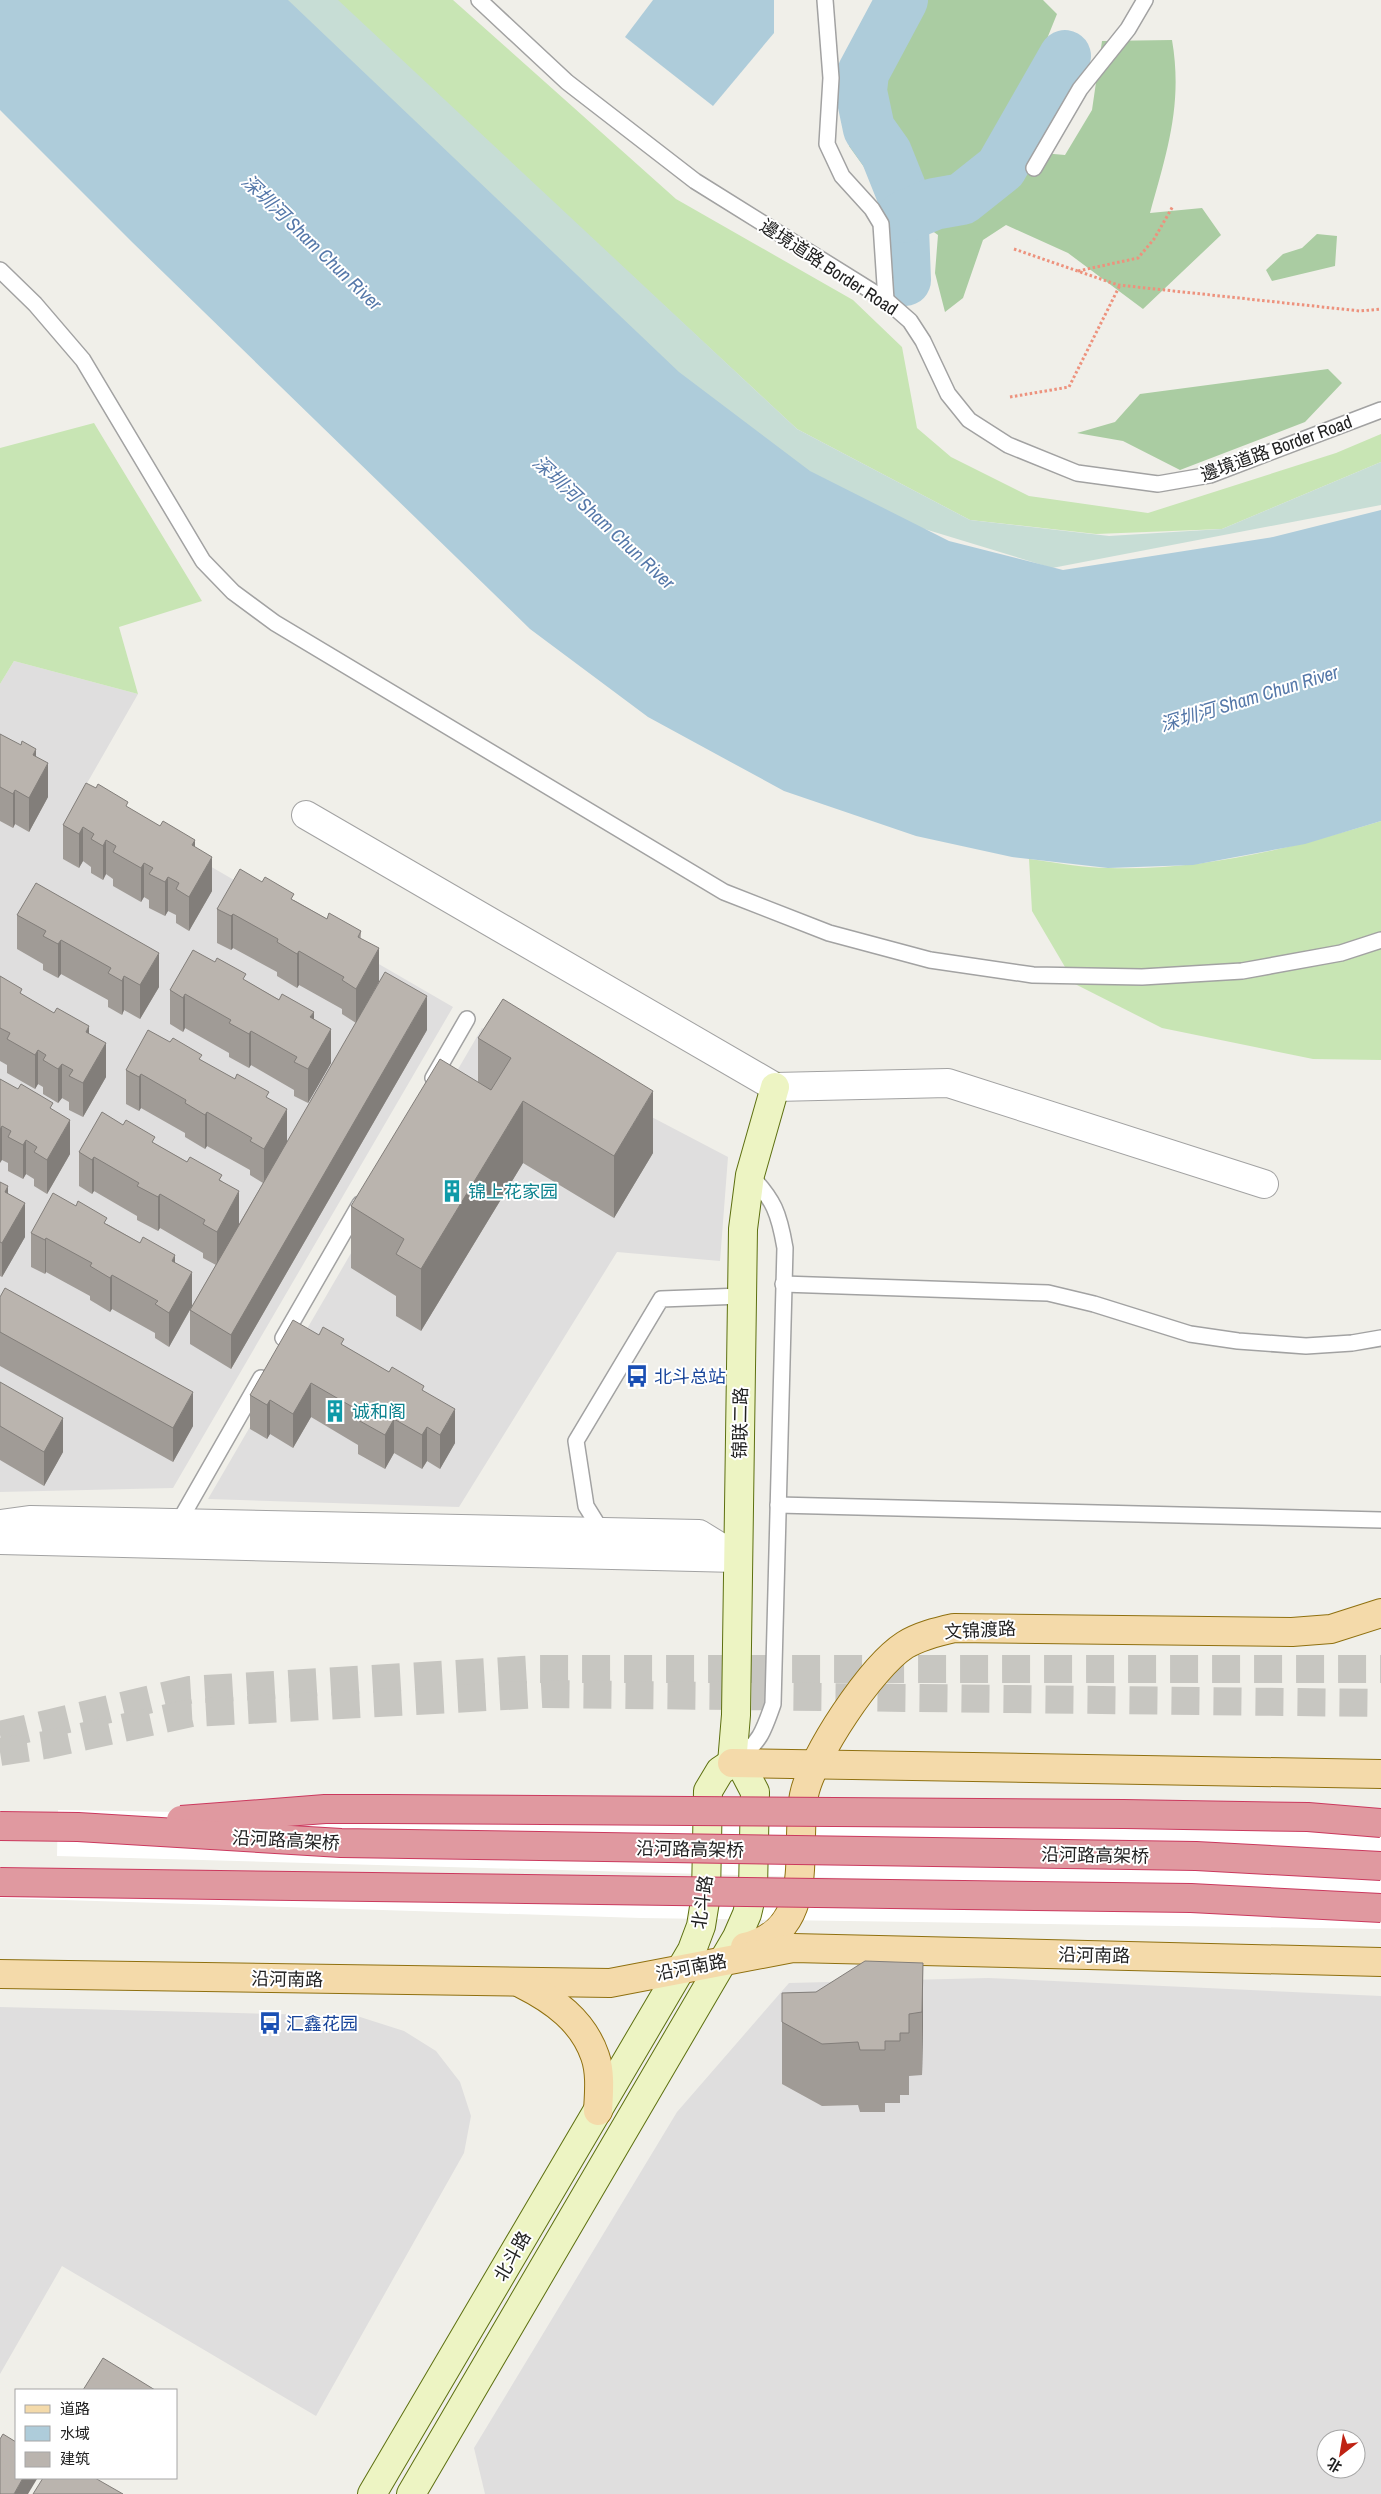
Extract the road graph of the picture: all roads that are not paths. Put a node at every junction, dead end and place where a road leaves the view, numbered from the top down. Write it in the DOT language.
graph roads {
  1 [pos="479,0"];
  2 [pos="825,0"];
  3 [pos="1145,0"];
  4 [pos="1034,168"];
  5 [pos="0,270"];
  6 [pos="886,300"];
  7 [pos="1381,410"];
  8 [pos="306,815"];
  9 [pos="1381,940"];
  10 [pos="467,1019"];
  11 [pos="428,1087"];
  12 [pos="775,1088"];
  13 [pos="750,1175"];
  14 [pos="1264,1184"];
  15 [pos="369,1189"];
  16 [pos="783,1284"];
  17 [pos="742,1296"];
  18 [pos="1381,1338"];
  19 [pos="276,1351"];
  20 [pos="266,1368"];
  21 [pos="778,1505"];
  22 [pos="1381,1520"];
  23 [pos="0,1524"];
  24 [pos="602,1532"];
  25 [pos="173,1533"];
  26 [pos="0,1540"];
  27 [pos="617,1556"];
  28 [pos="738,1558"];
  29 [pos="1381,1612"];
  30 [pos="732,1763"];
  31 [pos="815,1764"];
  32 [pos="1381,1774"];
  33 [pos="1381,1823"];
  34 [pos="0,1826"];
  35 [pos="78,1827"];
  36 [pos="1381,1866"];
  37 [pos="0,1882"];
  38 [pos="1381,1908"];
  39 [pos="725,1956"];
  40 [pos="687,1960"];
  41 [pos="1381,1962"];
  42 [pos="0,1974"];
  43 [pos="519,1982"];
  44 [pos="598,2111"];
  45 [pos="379,2492"];
  46 [pos="410,2494"];
  1 -- 6 [label="lane, 邊境道路 Border Road"];
  2 -- 6 [label="lane"];
  3 -- 4 [label="lane"];
  5 -- 9 [label="lane"];
  6 -- 7 [label="lane, 邊境道路 Border Road"];
  8 -- 12 [label="street"];
  10 -- 11 [label="lane"];
  12 -- 13 [label="main road, 锦联二路"];
  12 -- 14 [label="street"];
  13 -- 16 [label="lane"];
  13 -- 17 [label="main road, 锦联二路"];
  15 -- 19 [label="lane"];
  16 -- 18 [label="lane"];
  16 -- 21 [label="lane"];
  17 -- 24 [label="lane"];
  17 -- 28 [label="main road, 锦联二路"];
  20 -- 25 [label="lane"];
  21 -- 22 [label="lane"];
  21 -- 30 [label="lane"];
  23 -- 25 [label="street"];
  24 -- 25 [label="street"];
  24 -- 27 [label="lane"];
  24 -- 28 [label="street"];
  25 -- 26 [label="street"];
  25 -- 27 [label="street"];
  27 -- 28 [label="street"];
  28 -- 30 [label="main road, 锦联二路"];
  29 -- 31 [label="main road, 文锦渡路"];
  30 -- 31 [label="main road"];
  30 -- 39 [label="main road, 北斗路"];
  30 -- 40 [label="main road, 北斗路"];
  31 -- 32 [label="main road"];
  31 -- 39 [label="main road, 文锦渡路"];
  33 -- 35 [label="highway, bridge"];
  34 -- 35 [label="highway, 沿河路高架桥, bridge"];
  35 -- 36 [label="highway, 沿河路高架桥, bridge"];
  37 -- 38 [label="highway, bridge"];
  39 -- 40 [label="main road, 文锦渡路"];
  39 -- 41 [label="main road, 沿河南路"];
  39 -- 46 [label="main road, 北斗路"];
  40 -- 43 [label="main road, 沿河南路"];
  40 -- 44 [label="main road, 北斗路"];
  42 -- 43 [label="main road, 沿河南路"];
  43 -- 44 [label="main road"];
  44 -- 45 [label="main road, 北斗路"];
}
